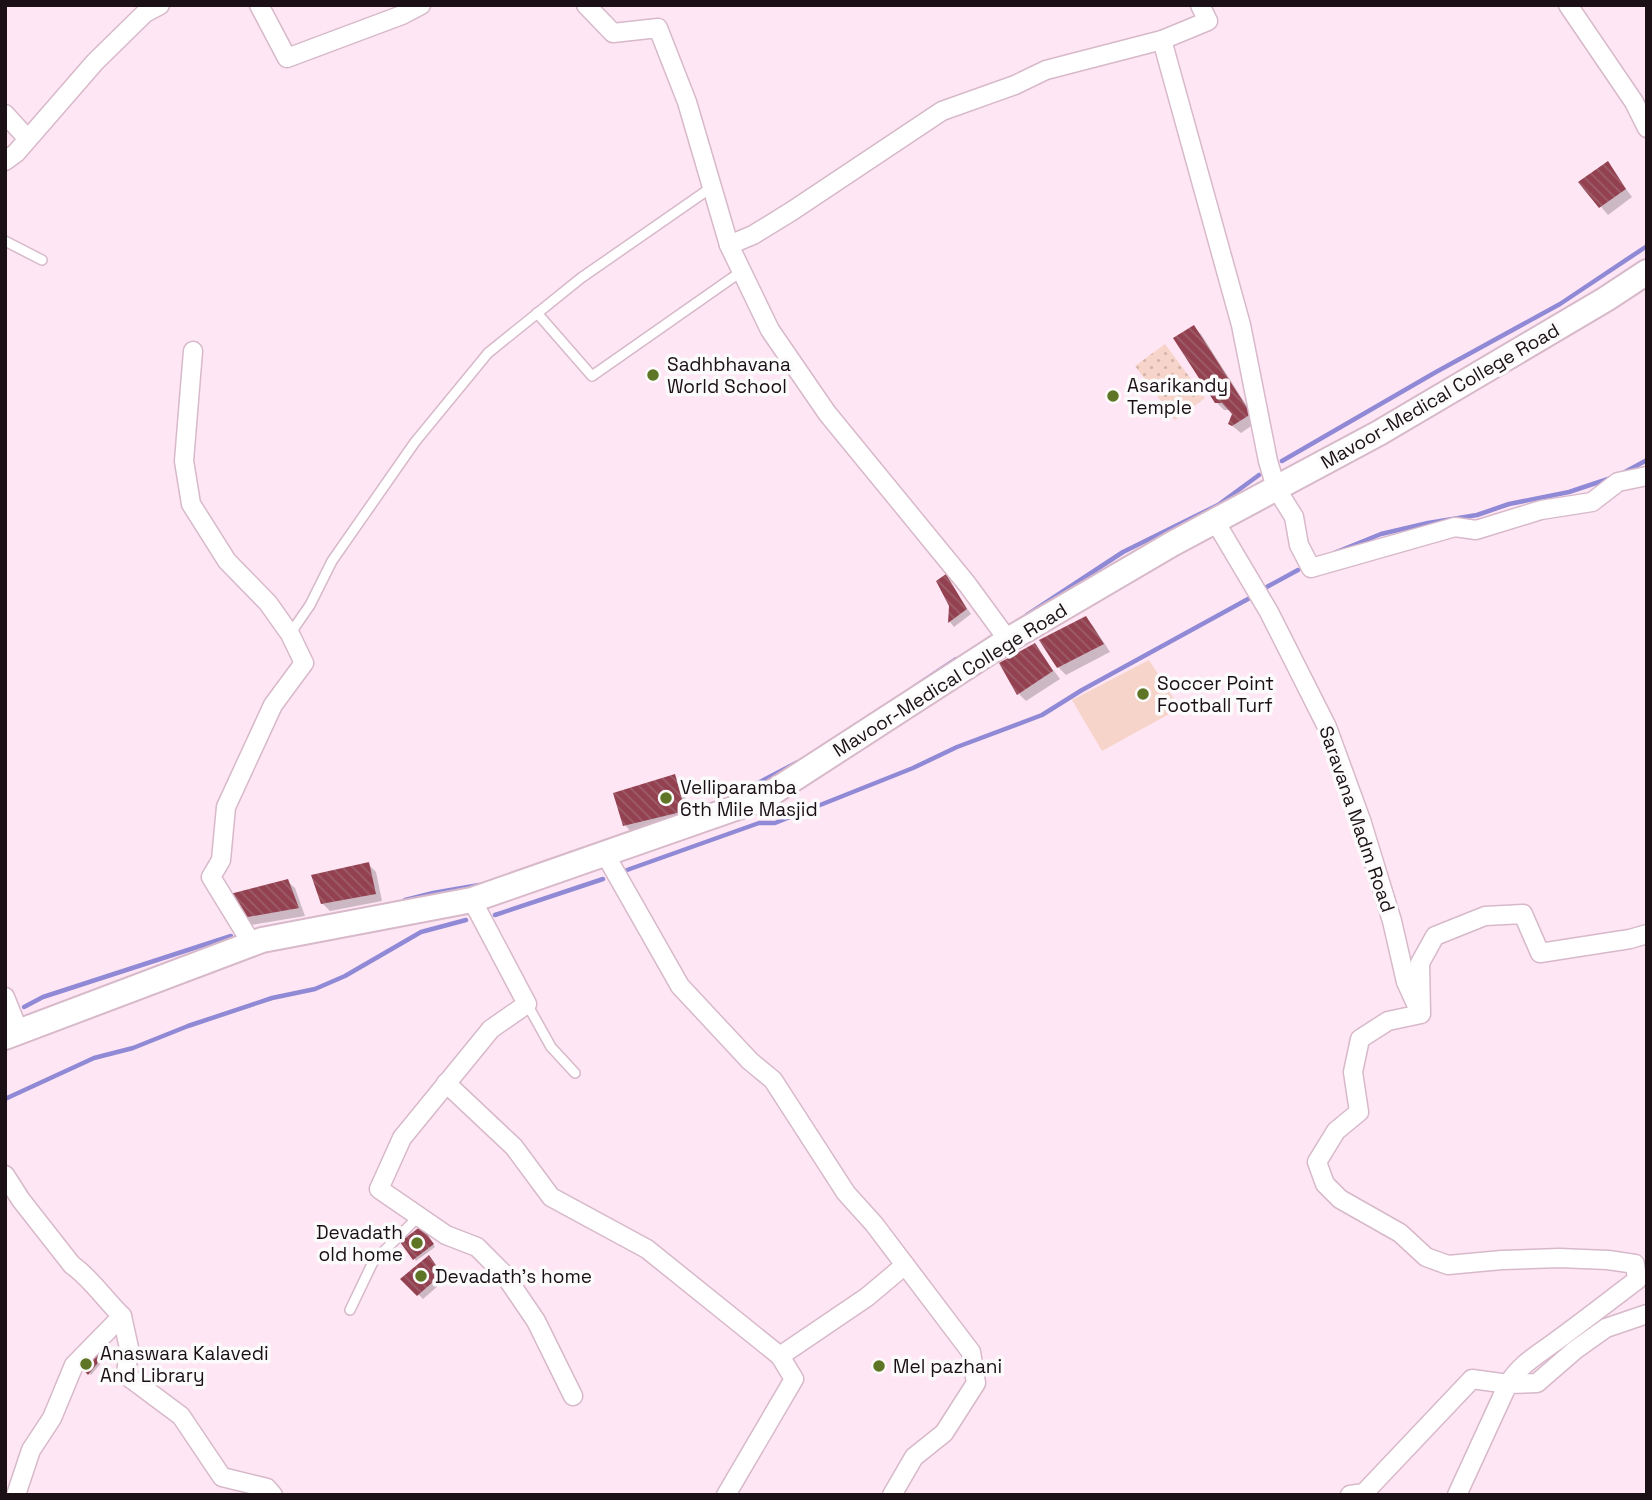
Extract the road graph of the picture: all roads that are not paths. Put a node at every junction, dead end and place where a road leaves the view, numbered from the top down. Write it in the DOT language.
graph roads {
  1 [pos="160,5"];
  2 [pos="259,5"];
  3 [pos="421,5"];
  4 [pos="586,5"];
  5 [pos="601,5"];
  6 [pos="1200,5"];
  7 [pos="1568,5"];
  8 [pos="613,33"];
  9 [pos="1162,40"];
  10 [pos="5,114"];
  11 [pos="1647,128"];
  12 [pos="27,138"];
  13 [pos="5,161"];
  14 [pos="712,187"];
  15 [pos="5,241"];
  16 [pos="729,245"];
  17 [pos="42,260"];
  18 [pos="742,271"];
  19 [pos="1647,272"];
  20 [pos="537,313"];
  21 [pos="193,351"];
  22 [pos="1647,475"];
  23 [pos="1276,488"];
  24 [pos="1215,521"];
  25 [pos="290,634"];
  26 [pos="1008,640"];
  27 [pos="605,854"];
  28 [pos="472,900"];
  29 [pos="1647,934"];
  30 [pos="252,944"];
  31 [pos="5,997"];
  32 [pos="527,1004"];
  33 [pos="1421,1014"];
  34 [pos="12,1034"];
  35 [pos="575,1073"];
  36 [pos="446,1083"];
  37 [pos="5,1175"];
  38 [pos="419,1216"];
  39 [pos="905,1265"];
  40 [pos="350,1310"];
  41 [pos="1647,1314"];
  42 [pos="122,1316"];
  43 [pos="780,1356"];
  44 [pos="1508,1384"];
  45 [pos="573,1396"];
  46 [pos="1359,1494"];
  47 [pos="16,1495"];
  48 [pos="273,1495"];
  49 [pos="726,1495"];
  50 [pos="892,1495"];
  51 [pos="1457,1495"];
  1 -- 12 [label="street"];
  2 -- 3 [label="street"];
  4 -- 8 [label="street"];
  5 -- 8 [label="street"];
  6 -- 9 [label="street"];
  7 -- 11 [label="street"];
  8 -- 14 [label="street"];
  9 -- 16 [label="street"];
  9 -- 23 [label="street"];
  10 -- 12 [label="street"];
  12 -- 13 [label="street"];
  14 -- 16 [label="street"];
  14 -- 20 [label="lane"];
  15 -- 17 [label="lane"];
  16 -- 18 [label="street"];
  18 -- 20 [label="lane"];
  18 -- 26 [label="street"];
  19 -- 23 [label="main road, Mavoor-Medical College Road"];
  20 -- 25 [label="lane"];
  21 -- 25 [label="street"];
  22 -- 23 [label="street"];
  23 -- 24 [label="main road, Mavoor-Medical College Road"];
  24 -- 26 [label="main road, Mavoor-Medical College Road"];
  24 -- 33 [label="street, Saravana Madm Road"];
  25 -- 30 [label="street"];
  26 -- 27 [label="main road, Mavoor-Medical College Road"];
  27 -- 28 [label="main road, Mavoor-Medical College Road"];
  27 -- 39 [label="street"];
  28 -- 30 [label="main road, Mavoor-Medical College Road"];
  28 -- 32 [label="street"];
  29 -- 33 [label="street"];
  30 -- 34 [label="main road, Mavoor-Medical College Road"];
  31 -- 34 [label="street"];
  32 -- 35 [label="lane"];
  32 -- 36 [label="street"];
  33 -- 44 [label="street"];
  36 -- 38 [label="street"];
  36 -- 43 [label="street"];
  37 -- 42 [label="street"];
  38 -- 40 [label="lane"];
  38 -- 45 [label="street"];
  39 -- 43 [label="street"];
  39 -- 50 [label="street"];
  41 -- 44 [label="street"];
  42 -- 47 [label="street"];
  42 -- 48 [label="street"];
  43 -- 49 [label="street"];
  44 -- 46 [label="street"];
  44 -- 51 [label="street"];
}
